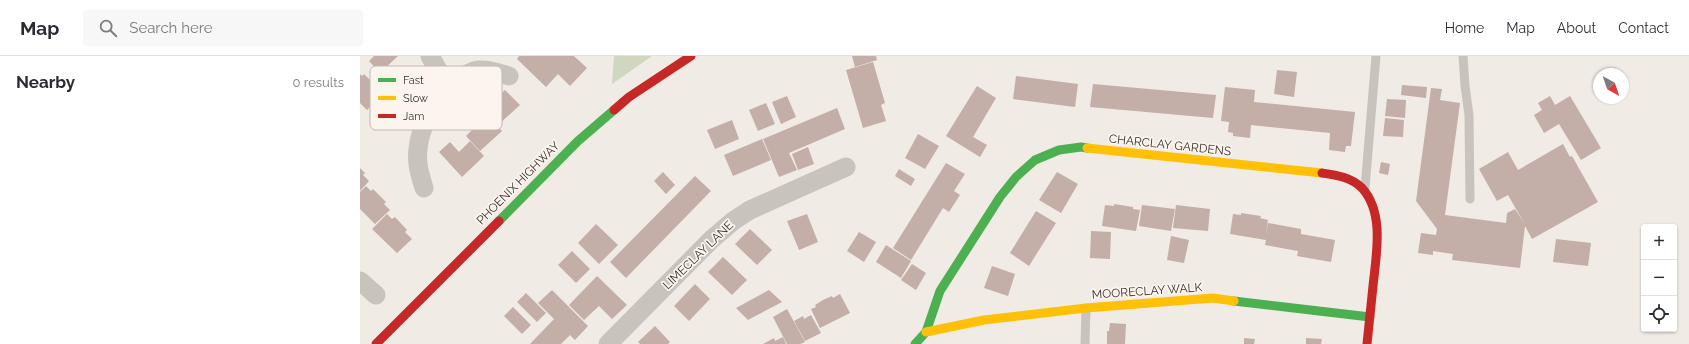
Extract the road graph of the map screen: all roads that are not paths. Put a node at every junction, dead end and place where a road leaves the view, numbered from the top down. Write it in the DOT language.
graph roads {
  1 [pos="430,56"];
  2 [pos="691,56"];
  3 [pos="1376,56"];
  4 [pos="1463,56"];
  5 [pos="436,66"];
  6 [pos="502,74"];
  7 [pos="509,76"];
  8 [pos="423,130"];
  9 [pos="846,167"];
  10 [pos="424,188"];
  11 [pos="1364,191"];
  12 [pos="1470,198"];
  13 [pos="360,281"];
  14 [pos="376,295"];
  15 [pos="1086,308"];
  16 [pos="1370,317"];
  17 [pos="926,332"];
  18 [pos="376,344"];
  19 [pos="608,344"];
  20 [pos="915,344"];
  21 [pos="1085,344"];
  22 [pos="1367,344"];
  1 -- 5 [label="street"];
  2 -- 18 [label="street, PHOENIX HIGHWAY"];
  3 -- 11 [label="lane"];
  4 -- 12 [label="lane"];
  6 -- 7 [label="street"];
  8 -- 10 [label="street"];
  9 -- 19 [label="street, LIMECLAY LANE"];
  11 -- 16 [label="street, CHARCLAY GARDENS"];
  11 -- 17 [label="street, CHARCLAY GARDENS"];
  13 -- 14 [label="street"];
  15 -- 16 [label="street, MOORECLAY WALK"];
  15 -- 17 [label="street, MOORECLAY WALK"];
  15 -- 21 [label="lane"];
  16 -- 22 [label="street, CHARCLAY GARDENS"];
  17 -- 20 [label="street, CHARCLAY GARDENS"];
}
